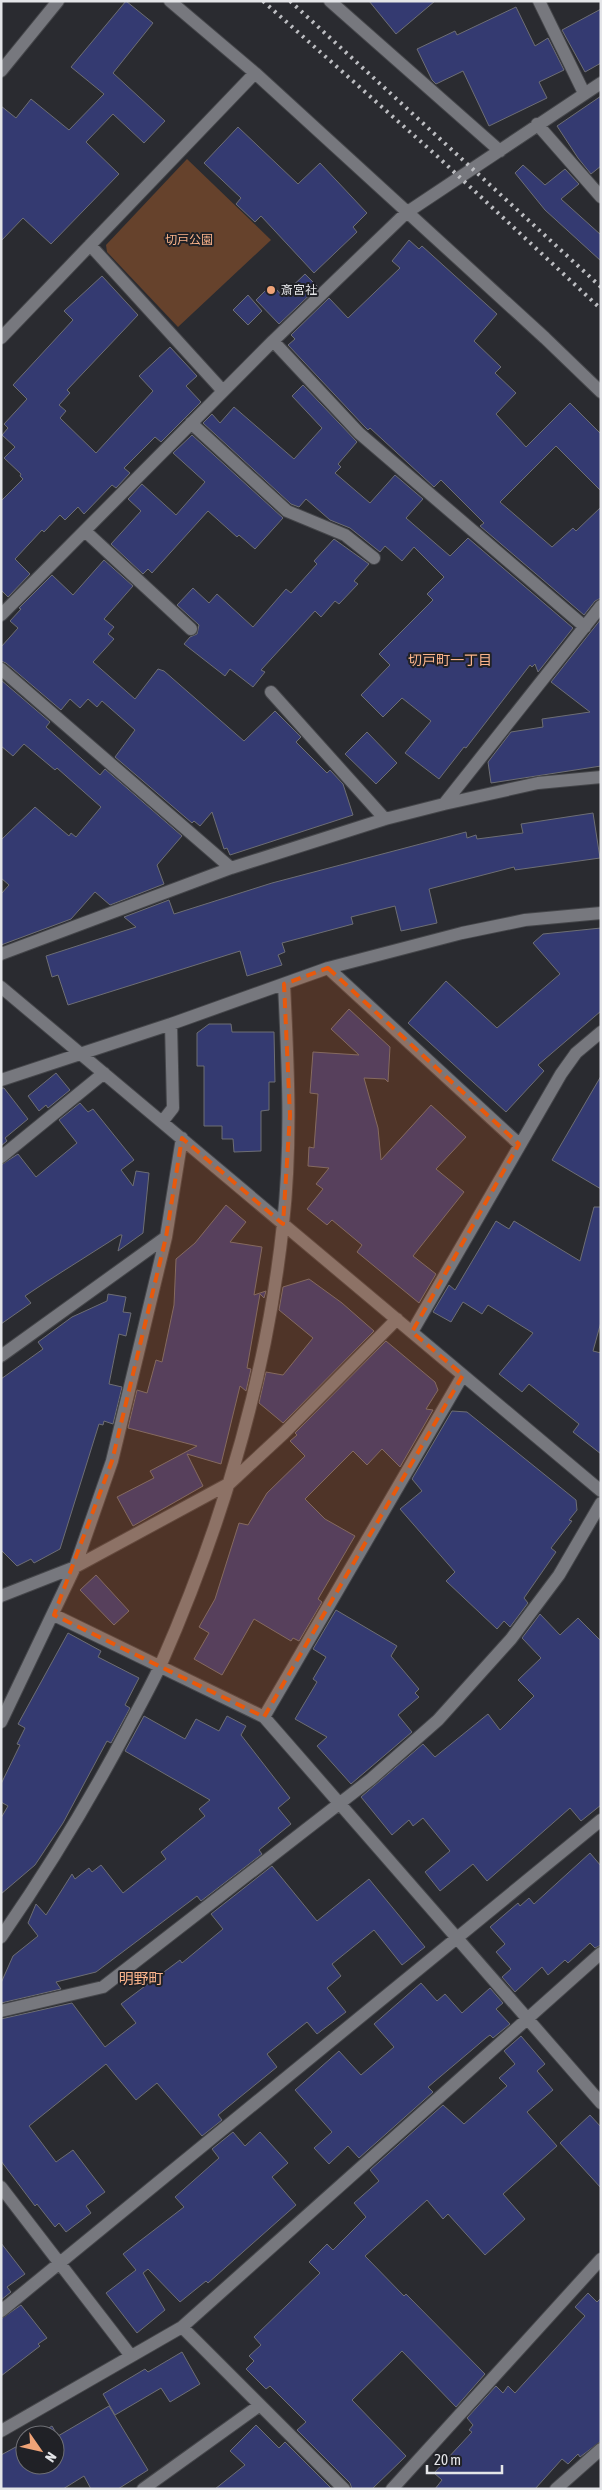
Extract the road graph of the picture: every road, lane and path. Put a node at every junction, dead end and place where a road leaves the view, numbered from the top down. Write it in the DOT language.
graph roads {
  1 [pos="58,1"];
  2 [pos="170,1"];
  3 [pos="330,1"];
  4 [pos="539,1"];
  5 [pos="1,71"];
  6 [pos="255,72"];
  7 [pos="601,83"];
  8 [pos="584,93"];
  9 [pos="537,124"];
  10 [pos="500,150"];
  11 [pos="601,197"];
  12 [pos="406,213"];
  13 [pos="90,245"];
  14 [pos="1,338"];
  15 [pos="273,341"];
  16 [pos="223,391"];
  17 [pos="601,392"];
  18 [pos="191,423"];
  19 [pos="84,531"];
  20 [pos="374,558"];
  21 [pos="601,606"];
  22 [pos="1,615"];
  23 [pos="585,626"];
  24 [pos="191,628"];
  25 [pos="1,669"];
  26 [pos="271,692"];
  27 [pos="601,777"];
  28 [pos="444,804"];
  29 [pos="384,819"];
  30 [pos="231,868"];
  31 [pos="601,913"];
  32 [pos="1,954"];
  33 [pos="328,968"];
  34 [pos="284,984"];
  35 [pos="1,987"];
  36 [pos="171,1024"];
  37 [pos="601,1032"];
  38 [pos="82,1054"];
  39 [pos="104,1073"];
  40 [pos="1,1080"];
  41 [pos="162,1122"];
  42 [pos="182,1138"];
  43 [pos="519,1144"];
  44 [pos="1,1157"];
  45 [pos="283,1224"];
  46 [pos="166,1237"];
  47 [pos="397,1320"];
  48 [pos="412,1332"];
  49 [pos="1,1356"];
  50 [pos="463,1375"];
  51 [pos="230,1483"];
  52 [pos="601,1491"];
  53 [pos="601,1503"];
  54 [pos="75,1567"];
  55 [pos="4,1592"];
  56 [pos="54,1615"];
  57 [pos="160,1666"];
  58 [pos="264,1717"];
  59 [pos="1,1722"];
  60 [pos="339,1803"];
  61 [pos="601,1820"];
  62 [pos="1,1937"];
  63 [pos="456,1939"];
  64 [pos="601,1953"];
  65 [pos="1,2011"];
  66 [pos="526,2020"];
  67 [pos="601,2103"];
  68 [pos="1,2188"];
  69 [pos="601,2259"];
  70 [pos="59,2262"];
  71 [pos="1,2311"];
  72 [pos="182,2327"];
  73 [pos="131,2356"];
  74 [pos="260,2405"];
  75 [pos="1,2431"];
  76 [pos="601,2450"];
  77 [pos="143,2489"];
  78 [pos="344,2489"];
  79 [pos="392,2489"];
  80 [pos="556,2489"];
  1 -- 5 [label="street"];
  2 -- 6 [label="street"];
  3 -- 10 [label="street"];
  4 -- 8 [label="street"];
  6 -- 12 [label="street"];
  6 -- 13 [label="street"];
  7 -- 8 [label="street"];
  8 -- 9 [label="street"];
  9 -- 10 [label="street"];
  9 -- 11 [label="street"];
  10 -- 12 [label="street"];
  12 -- 15 [label="street"];
  12 -- 17 [label="street"];
  13 -- 14 [label="street"];
  13 -- 16 [label="street"];
  15 -- 16 [label="street"];
  15 -- 23 [label="street"];
  16 -- 18 [label="street"];
  18 -- 19 [label="street"];
  18 -- 20 [label="street"];
  19 -- 22 [label="street"];
  19 -- 24 [label="street"];
  21 -- 23 [label="street"];
  23 -- 28 [label="street"];
  25 -- 30 [label="street"];
  26 -- 29 [label="street"];
  27 -- 28 [label="street"];
  28 -- 29 [label="street"];
  29 -- 30 [label="street"];
  30 -- 32 [label="street"];
  31 -- 33 [label="street"];
  33 -- 34 [label="street"];
  33 -- 43 [label="street"];
  34 -- 36 [label="street"];
  34 -- 45 [label="street"];
  35 -- 38 [label="street"];
  36 -- 38 [label="street"];
  36 -- 41 [label="street"];
  37 -- 43 [label="street"];
  38 -- 39 [label="street"];
  38 -- 40 [label="street"];
  39 -- 41 [label="street"];
  39 -- 44 [label="street"];
  41 -- 42 [label="street"];
  42 -- 45 [label="street"];
  42 -- 46 [label="street"];
  43 -- 48 [label="street"];
  45 -- 47 [label="street"];
  45 -- 51 [label="street"];
  46 -- 49 [label="street"];
  46 -- 54 [label="street"];
  47 -- 48 [label="street"];
  47 -- 51 [label="street"];
  48 -- 50 [label="street"];
  50 -- 52 [label="street"];
  50 -- 58 [label="street"];
  51 -- 54 [label="street"];
  51 -- 57 [label="street"];
  53 -- 60 [label="street"];
  54 -- 55 [label="street"];
  54 -- 56 [label="street"];
  56 -- 57 [label="street"];
  56 -- 59 [label="street"];
  57 -- 58 [label="street"];
  57 -- 62 [label="street"];
  58 -- 60 [label="street"];
  60 -- 63 [label="street"];
  60 -- 65 [label="street"];
  61 -- 63 [label="street"];
  63 -- 66 [label="street"];
  63 -- 70 [label="street"];
  64 -- 66 [label="street"];
  66 -- 67 [label="street"];
  66 -- 72 [label="street"];
  68 -- 70 [label="street"];
  69 -- 79 [label="street"];
  70 -- 71 [label="street"];
  70 -- 73 [label="street"];
  72 -- 73 [label="street"];
  72 -- 74 [label="street"];
  73 -- 75 [label="street"];
  74 -- 77 [label="street"];
  74 -- 78 [label="street"];
  76 -- 80 [label="street"];
}
